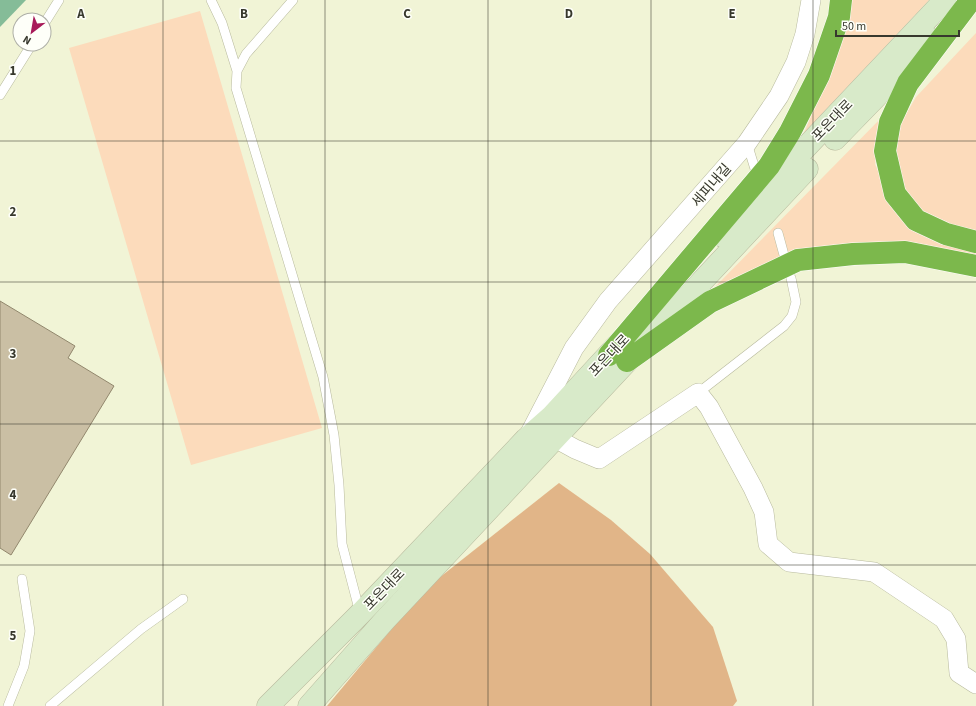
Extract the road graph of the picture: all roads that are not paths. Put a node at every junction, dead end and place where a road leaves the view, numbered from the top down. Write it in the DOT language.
graph roads {
  1 [pos="59,0"];
  2 [pos="211,0"];
  3 [pos="293,0"];
  4 [pos="811,0"];
  5 [pos="841,0"];
  6 [pos="945,0"];
  7 [pos="970,0"];
  8 [pos="52,12"];
  9 [pos="27,52"];
  10 [pos="237,71"];
  11 [pos="0,95"];
  12 [pos="747,144"];
  13 [pos="755,169"];
  14 [pos="778,233"];
  15 [pos="976,242"];
  16 [pos="784,255"];
  17 [pos="976,266"];
  18 [pos="791,278"];
  19 [pos="618,358"];
  20 [pos="698,392"];
  21 [pos="555,438"];
  22 [pos="526,439"];
  23 [pos="22,579"];
  24 [pos="183,599"];
  25 [pos="360,614"];
  26 [pos="976,684"];
  27 [pos="8,706"];
  28 [pos="50,706"];
  29 [pos="268,706"];
  30 [pos="309,706"];
  1 -- 8 [label="lane"];
  2 -- 10 [label="lane"];
  3 -- 10 [label="lane"];
  4 -- 12 [label="street, 세피내길"];
  5 -- 19 [label="highway"];
  6 -- 19 [label="street, 포은대로"];
  7 -- 15 [label="highway"];
  7 -- 19 [label="street, 포은대로"];
  9 -- 11 [label="lane"];
  10 -- 25 [label="lane"];
  12 -- 13 [label="lane"];
  12 -- 22 [label="street, 세피내길"];
  14 -- 16 [label="lane"];
  17 -- 19 [label="highway"];
  18 -- 20 [label="lane"];
  19 -- 21 [label="street, 포은대로"];
  19 -- 22 [label="street, 포은대로"];
  20 -- 21 [label="street"];
  20 -- 26 [label="street"];
  21 -- 30 [label="street, 포은대로"];
  22 -- 25 [label="street, 포은대로"];
  23 -- 27 [label="lane"];
  24 -- 28 [label="lane"];
  25 -- 29 [label="street, 포은대로"];
}
